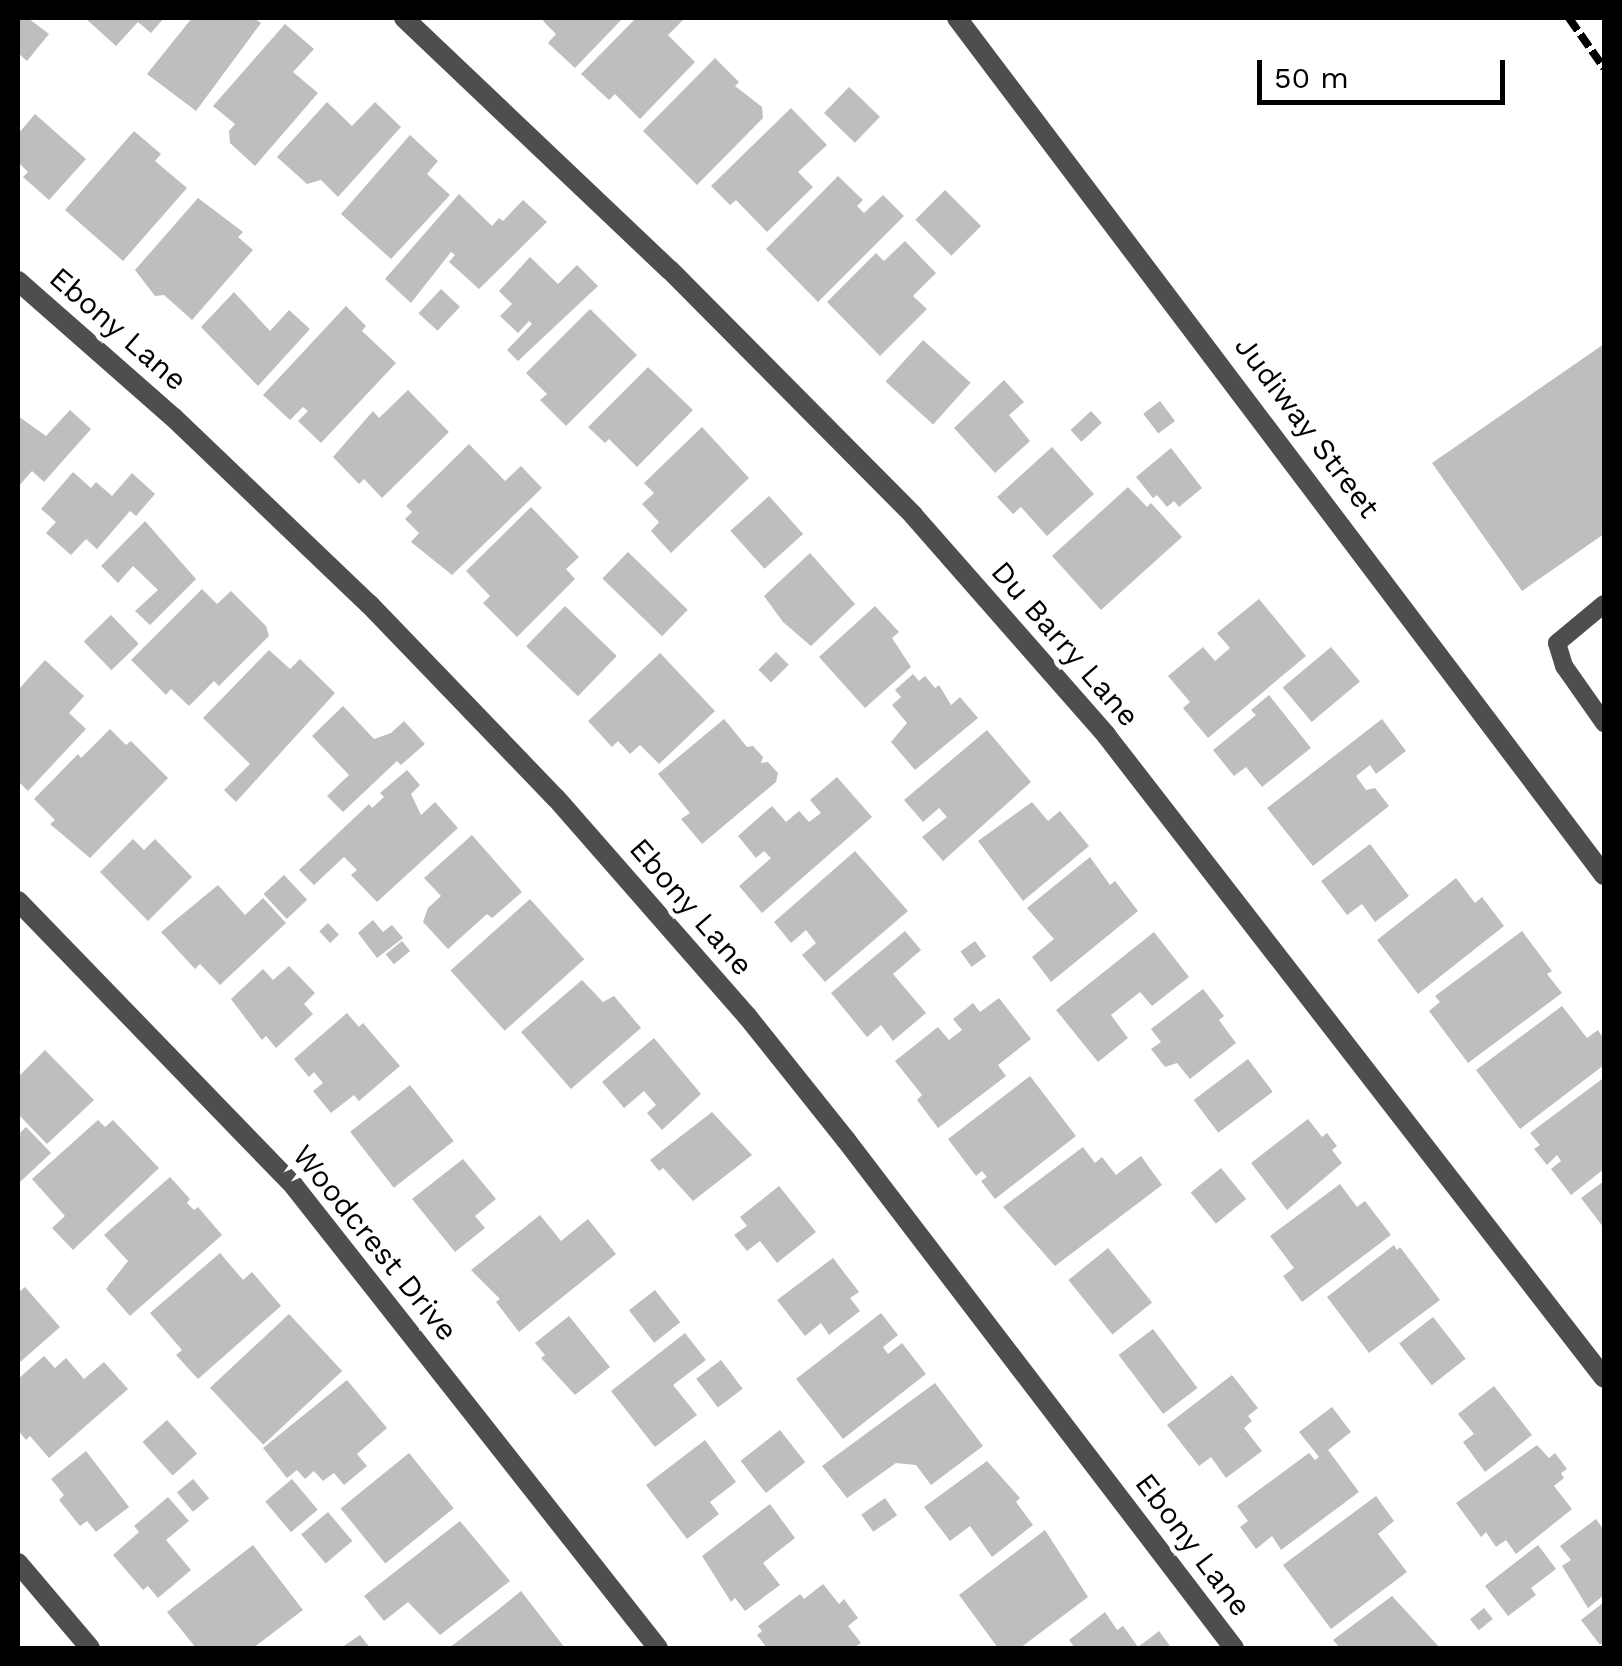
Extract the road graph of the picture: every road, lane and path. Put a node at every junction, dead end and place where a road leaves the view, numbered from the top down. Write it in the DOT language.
graph roads {
  1 [pos="404,18"];
  2 [pos="957,18"];
  3 [pos="18,281"];
  4 [pos="1604,604"];
  5 [pos="1604,723"];
  6 [pos="1604,875"];
  7 [pos="18,900"];
  8 [pos="1604,1378"];
  9 [pos="18,1563"];
  10 [pos="90,1648"];
  11 [pos="658,1648"];
  12 [pos="1234,1648"];
  1 -- 8 [label="street, Du Barry Lane"];
  2 -- 6 [label="street, Judiway Street"];
  3 -- 12 [label="street, Ebony Lane"];
  4 -- 5 [label="lane"];
  7 -- 11 [label="street, Woodcrest Drive"];
  9 -- 10 [label="street"];
}
